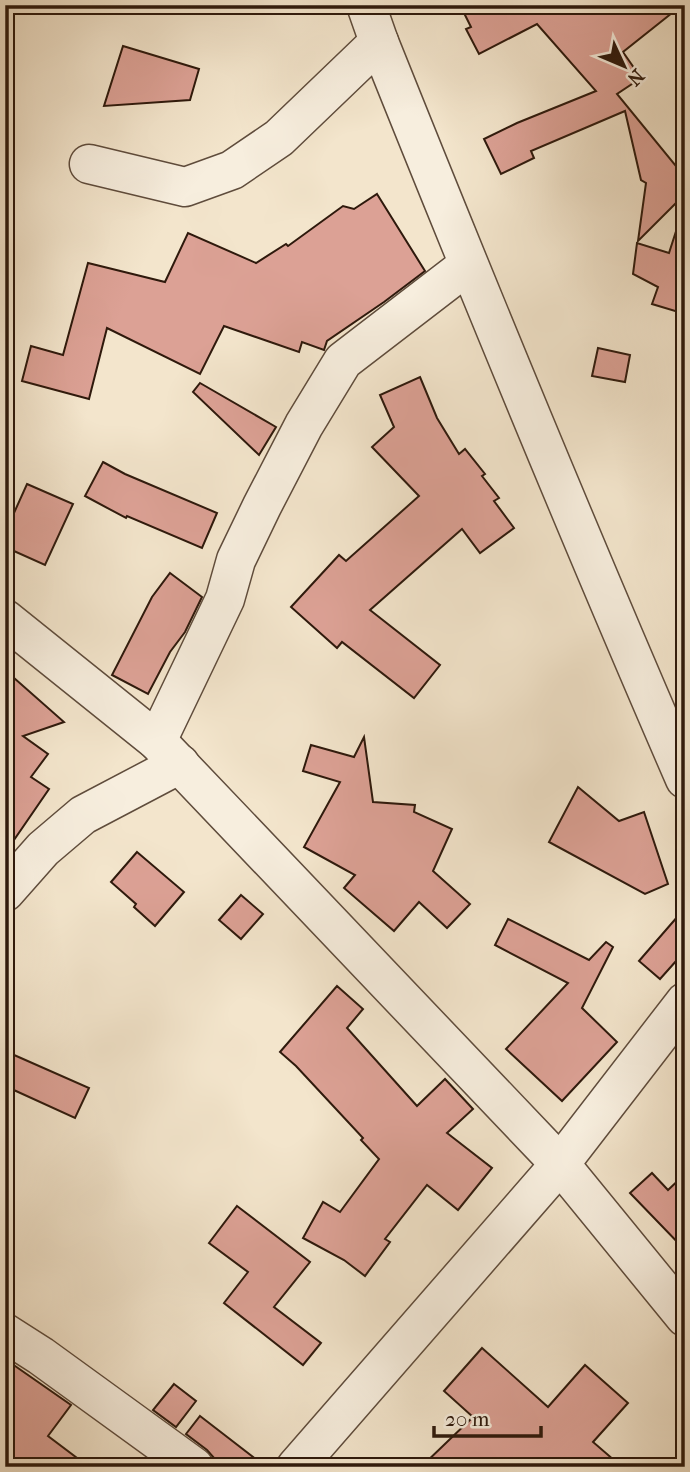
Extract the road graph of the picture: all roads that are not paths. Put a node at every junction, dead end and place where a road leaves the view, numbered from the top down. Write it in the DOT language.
graph roads {
  1 [pos="366,5"];
  2 [pos="379,42"];
  3 [pos="89,164"];
  4 [pos="468,265"];
  5 [pos="5,619"];
  6 [pos="169,752"];
  7 [pos="685,779"];
  8 [pos="5,892"];
  9 [pos="685,1002"];
  10 [pos="560,1164"];
  11 [pos="685,1317"];
  12 [pos="5,1333"];
  13 [pos="194,1467"];
  14 [pos="296,1467"];
  1 -- 2 [label="street"];
  2 -- 3 [label="street"];
  2 -- 4 [label="street"];
  4 -- 6 [label="street"];
  4 -- 7 [label="street"];
  5 -- 6 [label="street"];
  6 -- 8 [label="street"];
  6 -- 10 [label="street"];
  9 -- 10 [label="street"];
  10 -- 11 [label="street"];
  10 -- 14 [label="street"];
  12 -- 13 [label="street"];
}
